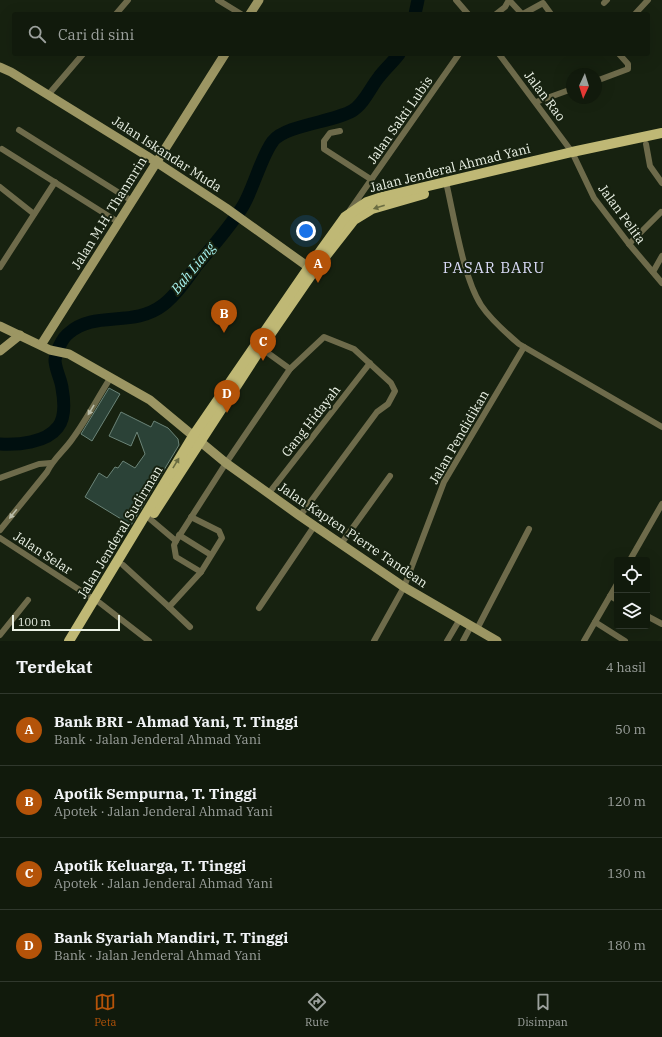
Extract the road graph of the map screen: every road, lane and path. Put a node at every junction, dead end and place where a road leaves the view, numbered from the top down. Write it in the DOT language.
graph roads {
  1 [pos="128,0"];
  2 [pos="218,0"];
  3 [pos="259,0"];
  4 [pos="456,0"];
  5 [pos="648,0"];
  6 [pos="509,1"];
  7 [pos="118,12"];
  8 [pos="238,12"];
  9 [pos="251,12"];
  10 [pos="466,12"];
  11 [pos="498,12"];
  12 [pos="520,12"];
  13 [pos="526,12"];
  14 [pos="550,12"];
  15 [pos="637,12"];
  16 [pos="81,56"];
  17 [pos="224,56"];
  18 [pos="458,56"];
  19 [pos="501,56"];
  20 [pos="621,56"];
  21 [pos="0,67"];
  22 [pos="602,79"];
  23 [pos="566,91"];
  24 [pos="48,95"];
  25 [pos="536,102"];
  26 [pos="19,130"];
  27 [pos="340,131"];
  28 [pos="662,133"];
  29 [pos="662,141"];
  30 [pos="646,144"];
  31 [pos="2,149"];
  32 [pos="573,155"];
  33 [pos="156,163"];
  34 [pos="372,180"];
  35 [pos="55,182"];
  36 [pos="662,183"];
  37 [pos="447,185"];
  38 [pos="0,187"];
  39 [pos="132,200"];
  40 [pos="661,212"];
  41 [pos="34,214"];
  42 [pos="345,218"];
  43 [pos="118,222"];
  44 [pos="629,244"];
  45 [pos="662,256"];
  46 [pos="0,267"];
  47 [pos="312,269"];
  48 [pos="653,272"];
  49 [pos="662,282"];
  50 [pos="0,326"];
  51 [pos="20,335"];
  52 [pos="41,345"];
  53 [pos="261,348"];
  54 [pos="524,348"];
  55 [pos="0,351"];
  56 [pos="370,363"];
  57 [pos="290,368"];
  58 [pos="111,377"];
  59 [pos="662,427"];
  60 [pos="196,439"];
  61 [pos="226,462"];
  62 [pos="51,463"];
  63 [pos="390,476"];
  64 [pos="0,478"];
  65 [pos="269,493"];
  66 [pos="662,504"];
  67 [pos="300,516"];
  68 [pos="191,517"];
  69 [pos="150,519"];
  70 [pos="315,525"];
  71 [pos="528,529"];
  72 [pos="0,530"];
  73 [pos="0,538"];
  74 [pos="178,538"];
  75 [pos="341,544"];
  76 [pos="211,555"];
  77 [pos="632,557"];
  78 [pos="123,565"];
  79 [pos="201,572"];
  80 [pos="404,587"];
  81 [pos="614,589"];
  82 [pos="610,596"];
  83 [pos="614,598"];
  84 [pos="28,600"];
  85 [pos="98,601"];
  86 [pos="168,607"];
  87 [pos="259,608"];
  88 [pos="650,618"];
  89 [pos="460,619"];
  90 [pos="595,622"];
  91 [pos="662,624"];
  92 [pos="190,627"];
  93 [pos="474,628"];
  94 [pos="0,634"];
  95 [pos="69,641"];
  96 [pos="78,641"];
  97 [pos="148,641"];
  98 [pos="374,641"];
  99 [pos="447,641"];
  100 [pos="463,641"];
  101 [pos="497,641"];
  102 [pos="584,641"];
  103 [pos="625,641"];
  1 -- 7 [label="street"];
  2 -- 8 [label="street"];
  3 -- 9 [label="street"];
  4 -- 10 [label="street"];
  5 -- 15 [label="street"];
  6 -- 11 [label="street"];
  6 -- 12 [label="street"];
  13 -- 14 [label="street"];
  16 -- 24 [label="street"];
  17 -- 33 [label="street, Jalan M.H. Thanmrin"];
  18 -- 34 [label="street, Jalan Sakti Lubis"];
  19 -- 25 [label="street, Jalan Rao"];
  20 -- 22 [label="street"];
  21 -- 24 [label="street, Jalan Iskandar Muda"];
  23 -- 25 [label="street"];
  24 -- 33 [label="street, Jalan Iskandar Muda"];
  25 -- 32 [label="street, Jalan Rao"];
  26 -- 39 [label="street"];
  27 -- 34 [label="street"];
  28 -- 32 [label="main road, Jalan Jenderal Ahmad Yani"];
  29 -- 30 [label="main road, Jalan Jenderal Ahmad Yani"];
  30 -- 32 [label="main road, Jalan Jenderal Ahmad Yani"];
  30 -- 36 [label="street"];
  31 -- 35 [label="street"];
  32 -- 37 [label="main road, Jalan Jenderal Ahmad Yani"];
  32 -- 44 [label="street, Jalan Pelita"];
  33 -- 39 [label="street, Jalan M.H. Thanmrin"];
  33 -- 47 [label="street, Jalan Iskandar Muda"];
  34 -- 42 [label="street, Jalan Sakti Lubis"];
  35 -- 41 [label="street"];
  35 -- 43 [label="street"];
  37 -- 42 [label="main road, Jalan Jenderal Ahmad Yani"];
  37 -- 47 [label="main road, Jalan Jenderal Ahmad Yani, one-way"];
  37 -- 54 [label="street"];
  38 -- 41 [label="street"];
  39 -- 43 [label="street, Jalan M.H. Thanmrin"];
  40 -- 44 [label="street"];
  41 -- 46 [label="street"];
  42 -- 47 [label="main road, Jalan Jenderal Ahmad Yani"];
  43 -- 52 [label="street, Jalan M.H. Thanmrin"];
  44 -- 48 [label="street, Jalan Pelita"];
  45 -- 48 [label="street"];
  47 -- 53 [label="main road, Jalan Jenderal Ahmad Yani"];
  47 -- 60 [label="main road, Jalan Jenderal Ahmad Yani"];
  48 -- 49 [label="street, Jalan Pelita"];
  50 -- 51 [label="street, Jalan Kapten Pierre Tandean"];
  51 -- 52 [label="street, Jalan Kapten Pierre Tandean"];
  51 -- 55 [label="street"];
  52 -- 58 [label="street, Jalan Kapten Pierre Tandean"];
  53 -- 57 [label="street"];
  53 -- 60 [label="main road, Jalan Jenderal Ahmad Yani"];
  54 -- 59 [label="street"];
  54 -- 80 [label="street, Jalan Pendidikan"];
  56 -- 57 [label="street"];
  56 -- 65 [label="street, Gang Hidayah"];
  56 -- 67 [label="street"];
  57 -- 61 [label="street"];
  58 -- 60 [label="street, Jalan Kapten Pierre Tandean"];
  58 -- 62 [label="street, one-way"];
  60 -- 61 [label="street, Jalan Kapten Pierre Tandean"];
  60 -- 69 [label="main road, Jalan Jenderal Sudirman"];
  85 -- 60 [label="main road, Jalan Jenderal Sudirman, one-way"];
  61 -- 65 [label="street, Jalan Kapten Pierre Tandean"];
  61 -- 68 [label="street"];
  62 -- 64 [label="street"];
  62 -- 72 [label="street, one-way"];
  63 -- 75 [label="street"];
  65 -- 67 [label="street, Jalan Kapten Pierre Tandean"];
  66 -- 77 [label="street"];
  67 -- 70 [label="street, Jalan Kapten Pierre Tandean"];
  68 -- 74 [label="street"];
  68 -- 76 [label="street"];
  69 -- 74 [label="street"];
  69 -- 78 [label="main road, Jalan Jenderal Sudirman"];
  70 -- 75 [label="street, Jalan Kapten Pierre Tandean"];
  70 -- 87 [label="street"];
  71 -- 93 [label="street"];
  73 -- 85 [label="street, Jalan Selar"];
  74 -- 76 [label="street"];
  74 -- 79 [label="street"];
  75 -- 80 [label="street, Jalan Kapten Pierre Tandean"];
  76 -- 79 [label="street"];
  78 -- 85 [label="main road, Jalan Jenderal Sudirman"];
  78 -- 86 [label="street"];
  79 -- 86 [label="street"];
  80 -- 89 [label="street, Jalan Kapten Pierre Tandean"];
  80 -- 98 [label="street, Jalan Pendidikan"];
  81 -- 82 [label="street"];
  82 -- 83 [label="street"];
  82 -- 90 [label="street"];
  84 -- 94 [label="street"];
  85 -- 95 [label="main road, Jalan Jenderal Sudirman"];
  85 -- 96 [label="main road, Jalan Jenderal Sudirman"];
  85 -- 97 [label="street, Jalan Selar"];
  86 -- 92 [label="street"];
  88 -- 91 [label="street"];
  89 -- 93 [label="street, Jalan Kapten Pierre Tandean"];
  89 -- 99 [label="street"];
  90 -- 102 [label="street"];
  90 -- 103 [label="street"];
  93 -- 100 [label="street"];
  93 -- 101 [label="street, Jalan Kapten Pierre Tandean"];
}
